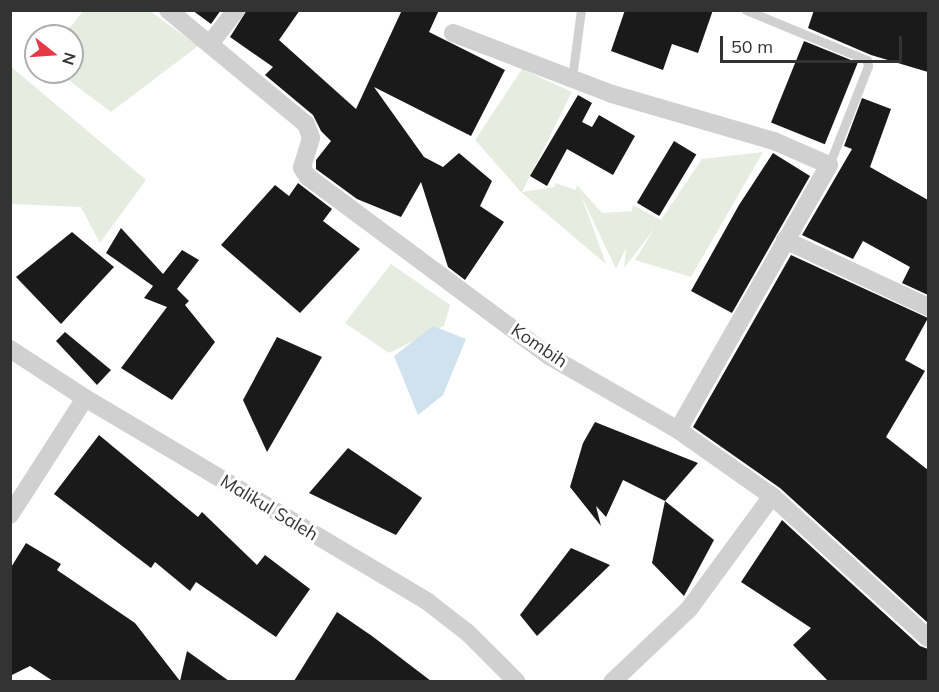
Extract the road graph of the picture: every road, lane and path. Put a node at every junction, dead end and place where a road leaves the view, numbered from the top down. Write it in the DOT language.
graph roads {
  1 [pos="168,10"];
  2 [pos="236,10"];
  3 [pos="581,10"];
  4 [pos="746,10"];
  5 [pos="453,33"];
  6 [pos="210,44"];
  7 [pos="572,78"];
  8 [pos="829,165"];
  9 [pos="785,240"];
  10 [pos="928,308"];
  11 [pos="10,349"];
  12 [pos="86,398"];
  13 [pos="678,429"];
  14 [pos="772,496"];
  15 [pos="10,515"];
  16 [pos="928,638"];
  17 [pos="517,681"];
  18 [pos="612,681"];
  1 -- 6 [label="street, Kombih"];
  2 -- 6 [label="street"];
  3 -- 7 [label="lane"];
  4 -- 8 [label="lane"];
  5 -- 7 [label="street"];
  6 -- 13 [label="street, Kombih"];
  7 -- 8 [label="street"];
  8 -- 9 [label="street"];
  9 -- 10 [label="street"];
  9 -- 13 [label="street"];
  11 -- 12 [label="street, Malikul Saleh"];
  12 -- 15 [label="street"];
  12 -- 17 [label="street, Malikul Saleh"];
  13 -- 14 [label="street, Kombih"];
  14 -- 16 [label="street, Kombih"];
  14 -- 18 [label="street"];
}
